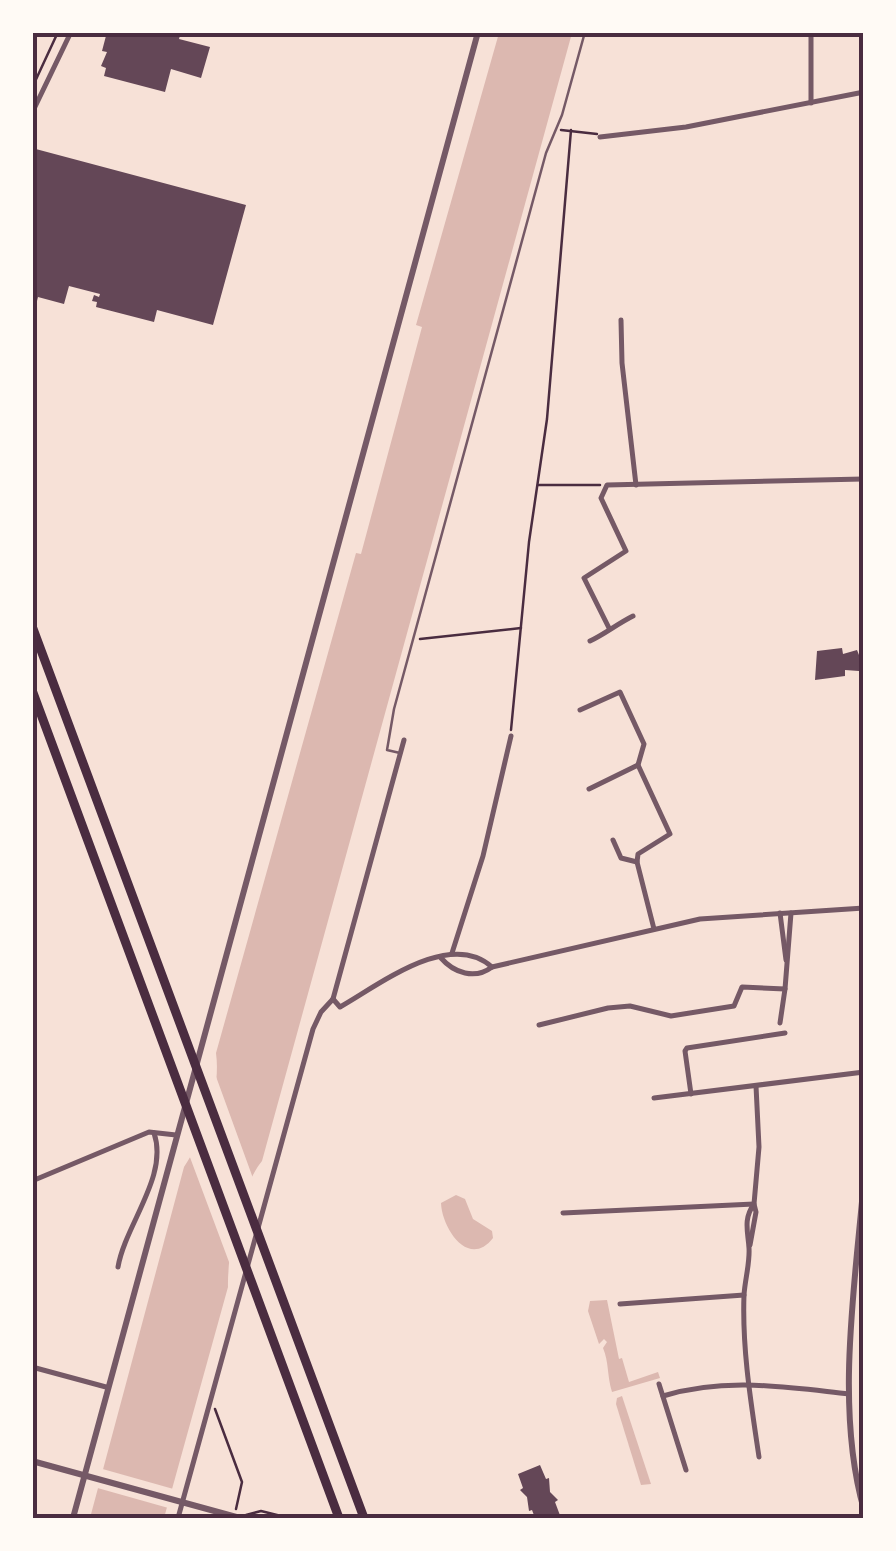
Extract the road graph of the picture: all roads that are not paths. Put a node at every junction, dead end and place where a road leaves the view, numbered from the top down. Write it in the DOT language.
graph roads {
  1 [pos="71,32"];
  2 [pos="478,32"];
  3 [pos="585,32"];
  4 [pos="811,32"];
  5 [pos="862,92"];
  6 [pos="811,103"];
  7 [pos="32,114"];
  8 [pos="600,138"];
  9 [pos="621,320"];
  10 [pos="863,474"];
  11 [pos="636,484"];
  12 [pos="632,616"];
  13 [pos="32,626"];
  14 [pos="608,628"];
  15 [pos="590,641"];
  16 [pos="631,687"];
  17 [pos="32,690"];
  18 [pos="620,692"];
  19 [pos="580,710"];
  20 [pos="510,736"];
  21 [pos="404,740"];
  22 [pos="400,753"];
  23 [pos="638,765"];
  24 [pos="589,789"];
  25 [pos="613,840"];
  26 [pos="636,862"];
  27 [pos="864,908"];
  28 [pos="780,913"];
  29 [pos="790,913"];
  30 [pos="654,929"];
  31 [pos="452,954"];
  32 [pos="441,958"];
  33 [pos="480,960"];
  34 [pos="492,968"];
  35 [pos="474,974"];
  36 [pos="788,974"];
  37 [pos="785,989"];
  38 [pos="333,999"];
  39 [pos="780,1022"];
  40 [pos="539,1025"];
  41 [pos="785,1033"];
  42 [pos="864,1072"];
  43 [pos="756,1086"];
  44 [pos="691,1094"];
  45 [pos="654,1098"];
  46 [pos="154,1132"];
  47 [pos="176,1134"];
  48 [pos="864,1180"];
  49 [pos="32,1181"];
  50 [pos="754,1204"];
  51 [pos="563,1213"];
  52 [pos="118,1267"];
  53 [pos="744,1295"];
  54 [pos="620,1304"];
  55 [pos="32,1366"];
  56 [pos="659,1384"];
  57 [pos="748,1384"];
  58 [pos="106,1386"];
  59 [pos="849,1394"];
  60 [pos="663,1396"];
  61 [pos="760,1457"];
  62 [pos="32,1461"];
  63 [pos="686,1470"];
  64 [pos="864,1510"];
  65 [pos="73,1518"];
  66 [pos="178,1518"];
  67 [pos="240,1518"];
  68 [pos="339,1518"];
  69 [pos="364,1518"];
  1 -- 7 [label="street"];
  2 -- 47 [label="street"];
  3 -- 22 [label="lane"];
  4 -- 6 [label="street"];
  5 -- 6 [label="street"];
  6 -- 8 [label="street"];
  9 -- 11 [label="street"];
  10 -- 11 [label="street"];
  11 -- 14 [label="street"];
  12 -- 14 [label="street"];
  13 -- 69 [label="highway"];
  14 -- 15 [label="street"];
  16 -- 18 [label="street"];
  17 -- 68 [label="highway"];
  18 -- 19 [label="street"];
  18 -- 23 [label="street"];
  20 -- 31 [label="street"];
  21 -- 22 [label="street"];
  22 -- 38 [label="street"];
  23 -- 24 [label="street"];
  23 -- 26 [label="street"];
  25 -- 26 [label="street"];
  26 -- 30 [label="street"];
  27 -- 29 [label="street"];
  28 -- 29 [label="street"];
  28 -- 30 [label="street"];
  28 -- 36 [label="street"];
  29 -- 36 [label="street"];
  30 -- 34 [label="street"];
  31 -- 32 [label="street"];
  31 -- 33 [label="street"];
  32 -- 35 [label="street"];
  32 -- 38 [label="street"];
  33 -- 34 [label="street"];
  33 -- 35 [label="street"];
  34 -- 35 [label="street"];
  36 -- 37 [label="street"];
  37 -- 39 [label="street"];
  37 -- 40 [label="street"];
  38 -- 66 [label="street"];
  41 -- 44 [label="street"];
  42 -- 43 [label="street"];
  43 -- 44 [label="street"];
  43 -- 50 [label="street"];
  44 -- 45 [label="street"];
  46 -- 47 [label="street"];
  46 -- 49 [label="street"];
  46 -- 52 [label="street"];
  47 -- 58 [label="street"];
  48 -- 59 [label="street"];
  50 -- 51 [label="street"];
  50 -- 53 [label="street"];
  53 -- 54 [label="street"];
  53 -- 57 [label="street"];
  55 -- 58 [label="street"];
  56 -- 60 [label="street"];
  57 -- 59 [label="street"];
  57 -- 60 [label="street"];
  57 -- 61 [label="street"];
  58 -- 65 [label="street"];
  59 -- 64 [label="street"];
  60 -- 63 [label="street"];
  62 -- 67 [label="street"];
}
